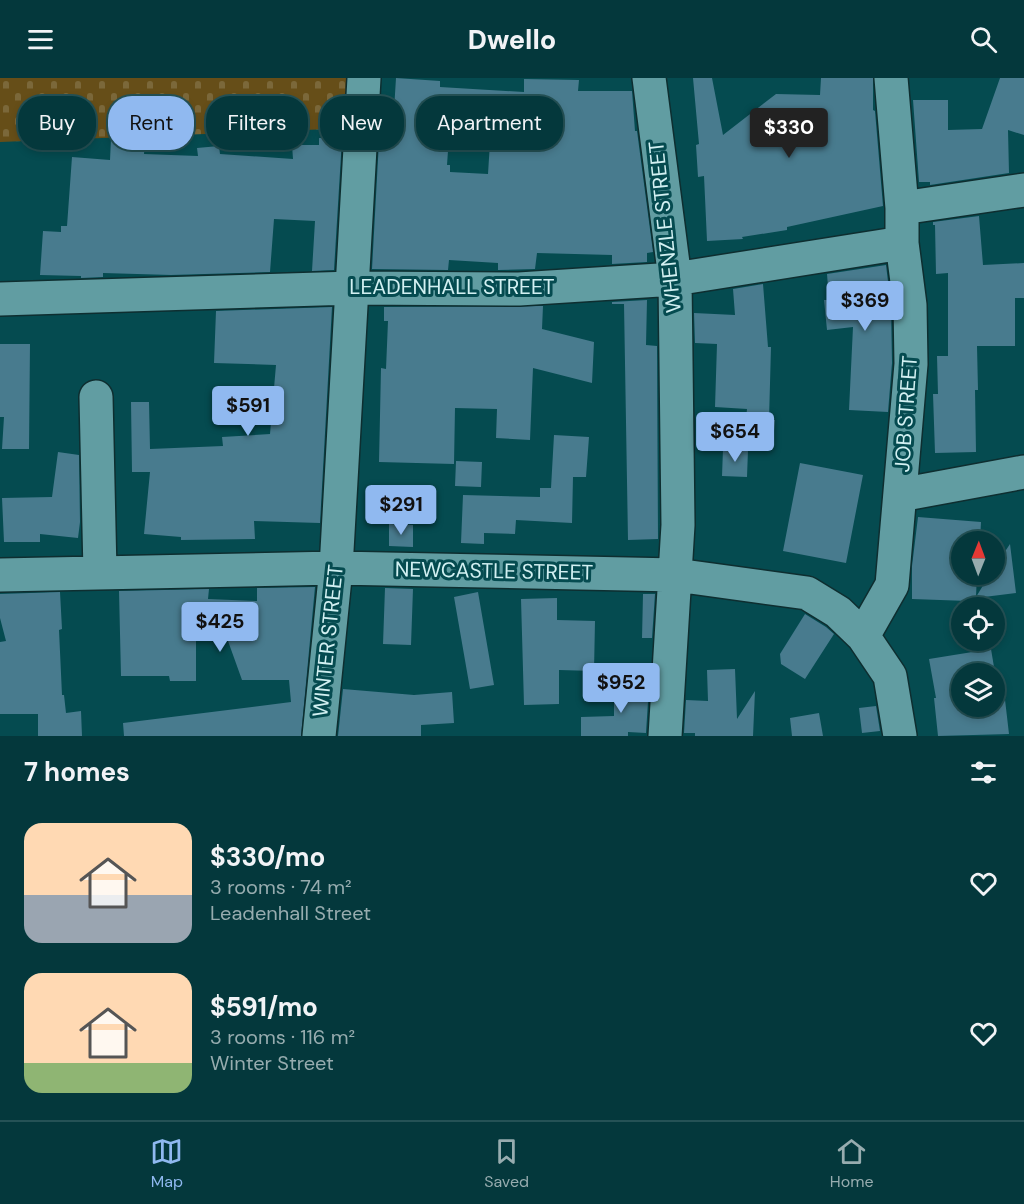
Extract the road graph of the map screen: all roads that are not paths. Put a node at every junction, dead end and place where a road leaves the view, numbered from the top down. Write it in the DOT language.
graph roads {
  1 [pos="364,78"];
  2 [pos="649,78"];
  3 [pos="891,78"];
  4 [pos="1024,190"];
  5 [pos="902,208"];
  6 [pos="902,243"];
  7 [pos="675,279"];
  8 [pos="353,288"];
  9 [pos="0,299"];
  10 [pos="96,397"];
  11 [pos="1024,472"];
  12 [pos="900,495"];
  13 [pos="336,568"];
  14 [pos="100,572"];
  15 [pos="0,574"];
  16 [pos="676,576"];
  17 [pos="863,636"];
  18 [pos="319,736"];
  19 [pos="665,736"];
  20 [pos="900,736"];
  1 -- 8 [label="street, WINTER STREET"];
  2 -- 7 [label="street, WHENZLE STREET"];
  3 -- 5 [label="street, JOB STREET"];
  4 -- 5 [label="street"];
  5 -- 6 [label="street, JOB STREET"];
  6 -- 7 [label="street, LEADENHALL STREET"];
  6 -- 12 [label="street, JOB STREET"];
  7 -- 8 [label="street, LEADENHALL STREET"];
  7 -- 16 [label="street, WHENZLE STREET"];
  8 -- 9 [label="street, LEADENHALL STREET"];
  8 -- 13 [label="street, WINTER STREET"];
  10 -- 14 [label="street"];
  11 -- 12 [label="street"];
  12 -- 17 [label="street, JOB STREET"];
  13 -- 14 [label="street, NEWCASTLE STREET"];
  13 -- 16 [label="street, NEWCASTLE STREET"];
  13 -- 18 [label="street, WINTER STREET"];
  14 -- 15 [label="street, NEWCASTLE STREET"];
  16 -- 17 [label="street, NEWCASTLE STREET"];
  16 -- 19 [label="street, WHENZLE STREET"];
  17 -- 20 [label="street, NEWCASTLE STREET"];
}
